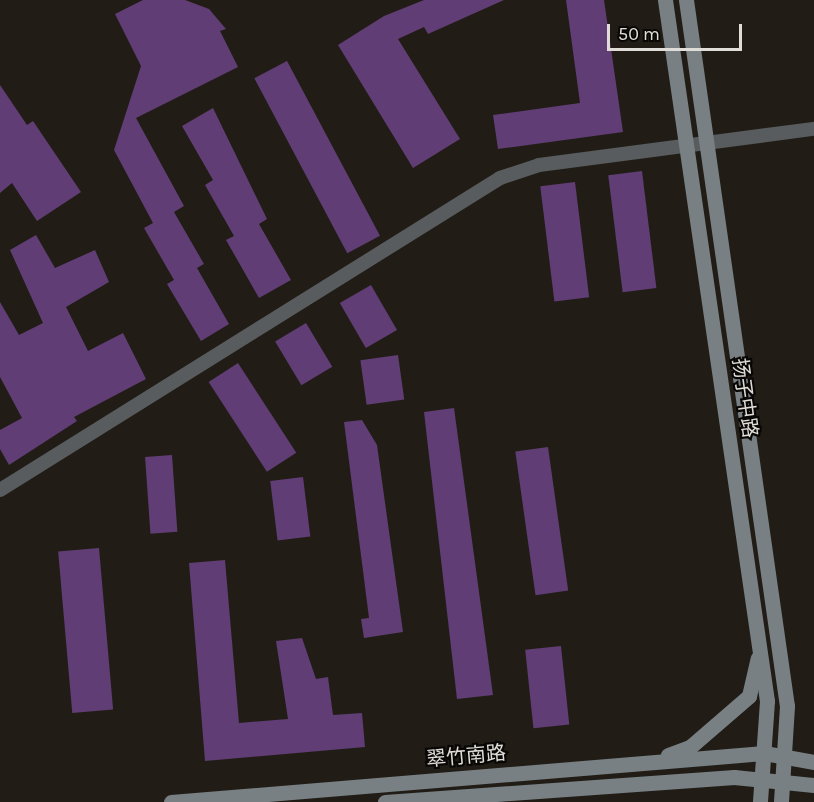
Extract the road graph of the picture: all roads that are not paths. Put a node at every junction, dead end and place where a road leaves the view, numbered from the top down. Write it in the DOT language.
graph roads {
  1 [pos="665,0"];
  2 [pos="687,0"];
  3 [pos="814,129"];
  4 [pos="707,142"];
  5 [pos="687,144"];
  6 [pos="0,490"];
  7 [pos="760,649"];
  8 [pos="764,753"];
  9 [pos="784,755"];
  10 [pos="653,761"];
  11 [pos="814,762"];
  12 [pos="762,777"];
  13 [pos="783,779"];
  14 [pos="814,785"];
  15 [pos="171,802"];
  16 [pos="385,802"];
  17 [pos="760,802"];
  18 [pos="781,802"];
  1 -- 5 [label="main road, 扬子中路"];
  2 -- 4 [label="main road, 扬子中路"];
  3 -- 4 [label="street"];
  4 -- 5 [label="street"];
  4 -- 9 [label="main road, 扬子中路"];
  5 -- 6 [label="street"];
  5 -- 7 [label="main road, 扬子中路"];
  7 -- 8 [label="main road, 扬子中路"];
  7 -- 10 [label="main road"];
  8 -- 9 [label="main road, 翠竹南路"];
  8 -- 10 [label="main road, 翠竹南路"];
  8 -- 12 [label="main road, 扬子中路"];
  9 -- 11 [label="main road, 翠竹南路"];
  9 -- 13 [label="main road, 扬子中路"];
  10 -- 15 [label="main road, 翠竹南路"];
  12 -- 13 [label="main road, 翠竹南路"];
  12 -- 16 [label="main road, 翠竹南路"];
  12 -- 17 [label="main road, 扬子中路"];
  13 -- 14 [label="main road, 翠竹南路"];
  13 -- 18 [label="main road, 扬子中路"];
}
